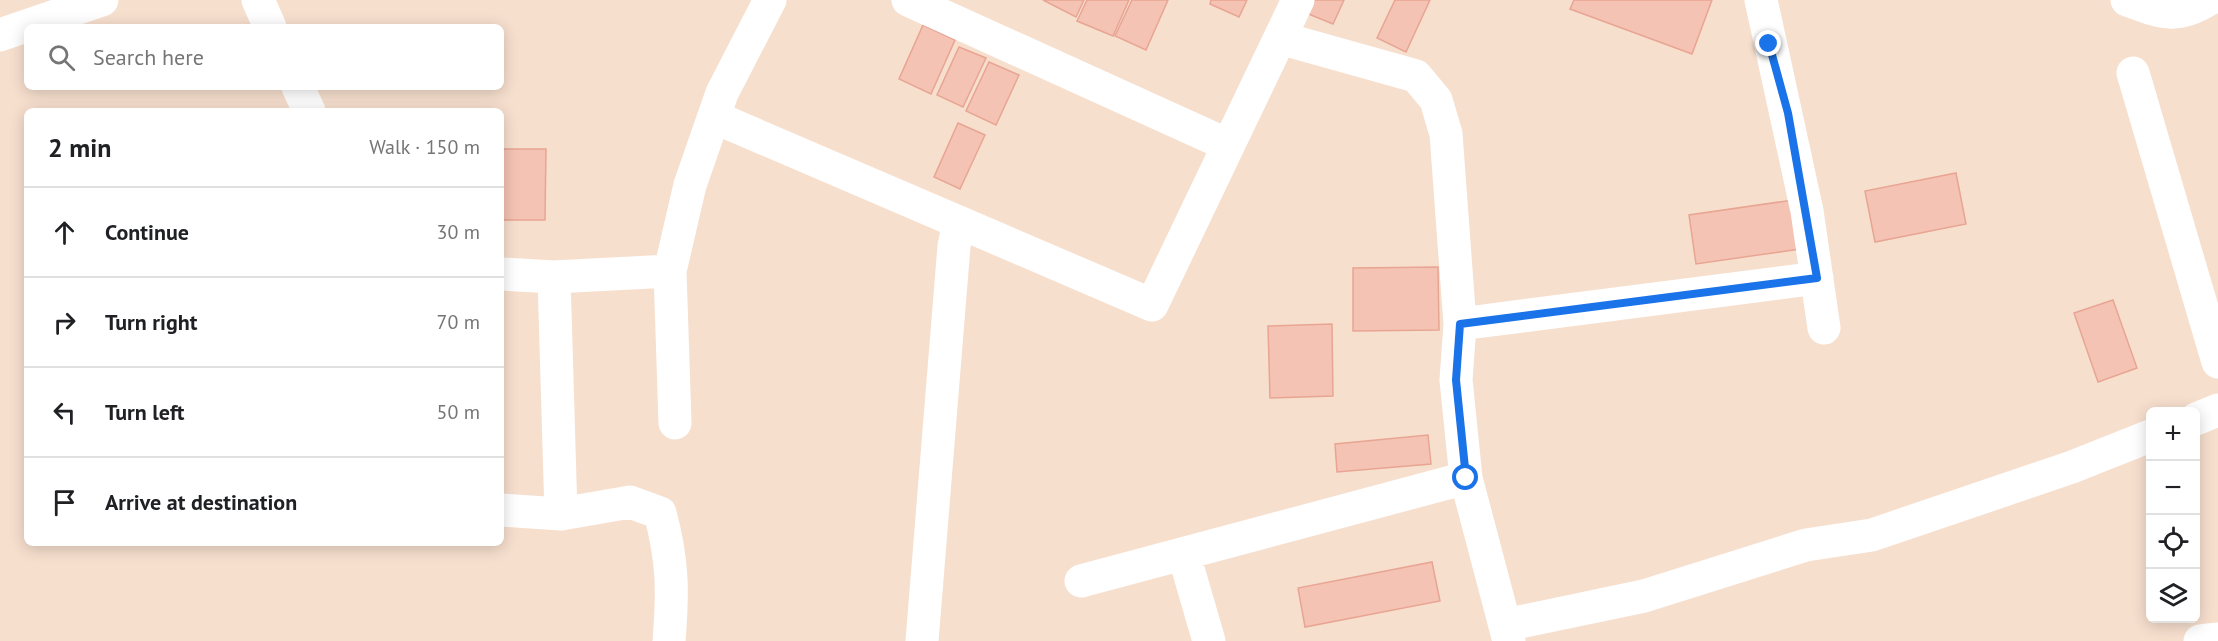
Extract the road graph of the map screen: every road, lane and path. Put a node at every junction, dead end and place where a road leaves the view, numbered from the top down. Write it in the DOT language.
graph roads {
  1 [pos="102,0"];
  2 [pos="258,0"];
  3 [pos="770,0"];
  4 [pos="908,0"];
  5 [pos="1298,0"];
  6 [pos="1761,0"];
  7 [pos="2127,0"];
  8 [pos="2208,0"];
  9 [pos="32,24"];
  10 [pos="269,24"];
  11 [pos="24,27"];
  12 [pos="0,35"];
  13 [pos="1280,38"];
  14 [pos="2133,73"];
  15 [pos="299,90"];
  16 [pos="308,108"];
  17 [pos="714,117"];
  18 [pos="1228,145"];
  19 [pos="960,222"];
  20 [pos="670,271"];
  21 [pos="504,274"];
  22 [pos="554,277"];
  23 [pos="1817,278"];
  24 [pos="1460,324"];
  25 [pos="1824,328"];
  26 [pos="2218,362"];
  27 [pos="2218,410"];
  28 [pos="2200,417"];
  29 [pos="675,423"];
  30 [pos="2146,438"];
  31 [pos="1466,478"];
  32 [pos="504,510"];
  33 [pos="561,514"];
  34 [pos="1184,555"];
  35 [pos="1081,581"];
  36 [pos="1507,633"];
  37 [pos="2218,639"];
  38 [pos="669,641"];
  39 [pos="922,641"];
  40 [pos="1209,641"];
  41 [pos="2200,641"];
  1 -- 9 [label="street"];
  2 -- 10 [label="street"];
  3 -- 17 [label="street"];
  4 -- 18 [label="street"];
  5 -- 13 [label="street"];
  6 -- 23 [label="street"];
  7 -- 8 [label="street"];
  11 -- 12 [label="street"];
  13 -- 18 [label="street"];
  13 -- 24 [label="street"];
  14 -- 26 [label="street"];
  15 -- 16 [label="street"];
  17 -- 19 [label="street"];
  17 -- 20 [label="street"];
  18 -- 19 [label="street"];
  19 -- 39 [label="street"];
  20 -- 22 [label="street"];
  20 -- 29 [label="street"];
  21 -- 22 [label="street"];
  22 -- 33 [label="street"];
  23 -- 24 [label="street"];
  23 -- 25 [label="street"];
  24 -- 31 [label="street"];
  27 -- 28 [label="street"];
  30 -- 36 [label="street"];
  31 -- 34 [label="street"];
  31 -- 36 [label="street"];
  32 -- 33 [label="street"];
  33 -- 38 [label="street"];
  34 -- 35 [label="street"];
  34 -- 40 [label="street"];
  37 -- 41 [label="street"];
}
